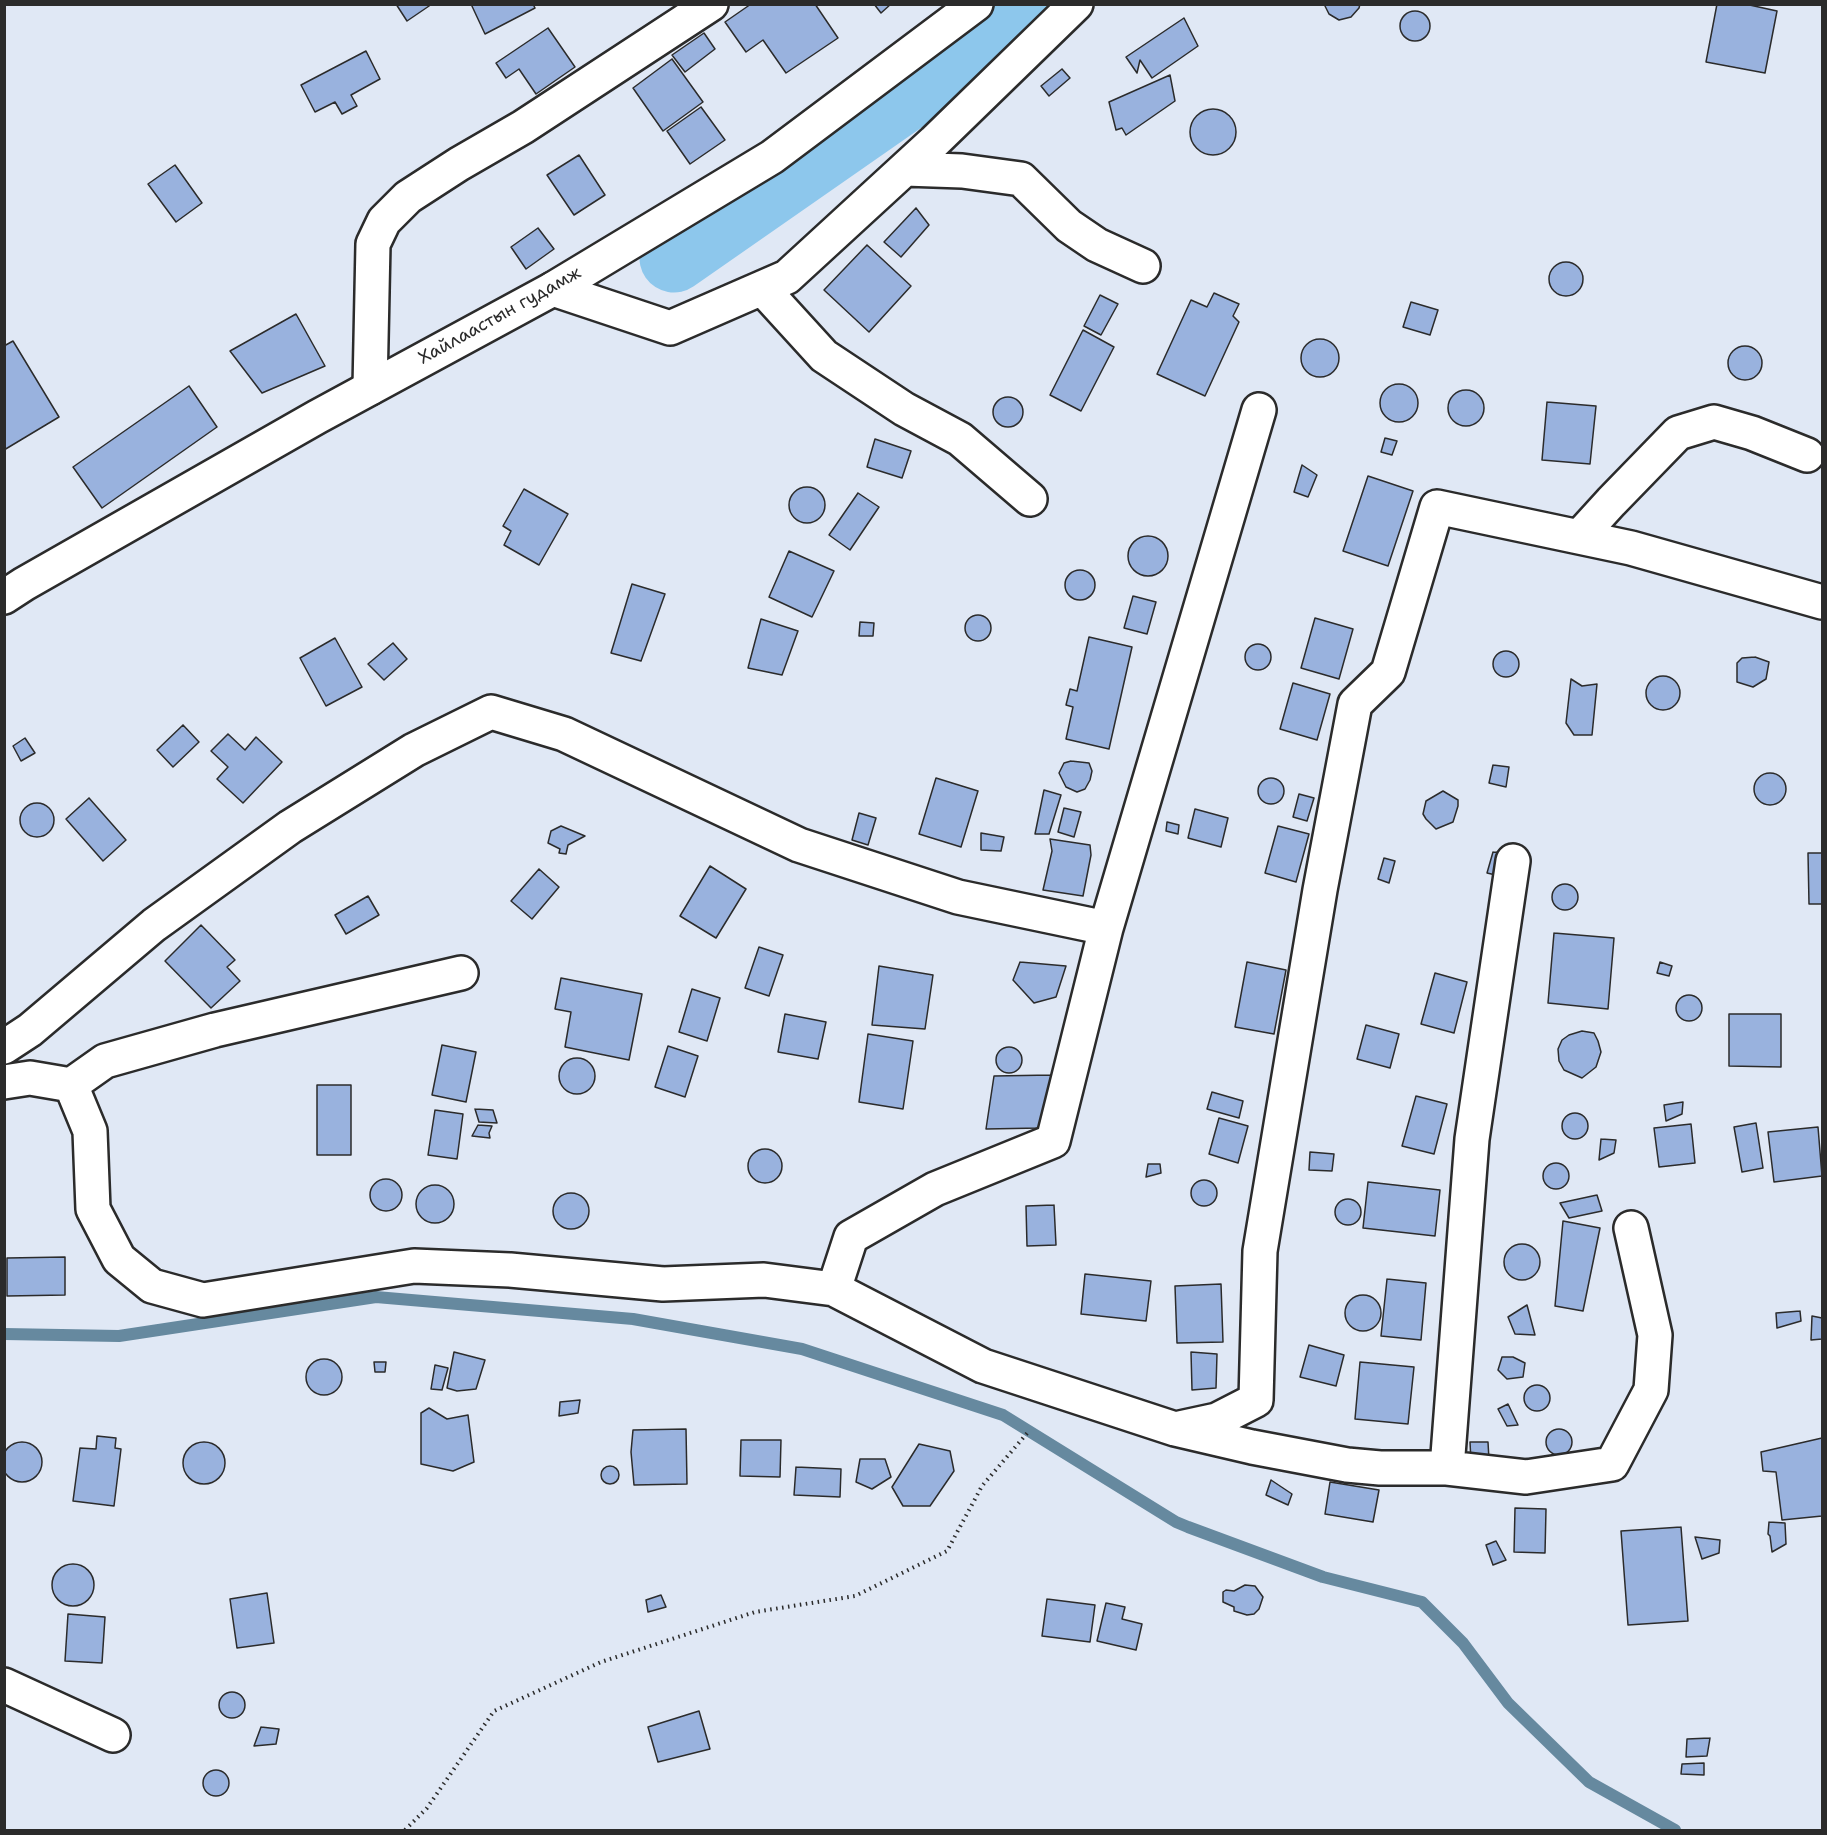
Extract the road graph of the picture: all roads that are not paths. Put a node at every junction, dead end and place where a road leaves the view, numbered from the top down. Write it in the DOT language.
graph roads {
  1 [pos="711,4"];
  2 [pos="975,4"];
  3 [pos="1076,4"];
  4 [pos="905,170"];
  5 [pos="1143,266"];
  6 [pos="762,288"];
  7 [pos="553,289"];
  8 [pos="370,388"];
  9 [pos="1259,410"];
  10 [pos="1807,455"];
  11 [pos="1030,499"];
  12 [pos="1580,536"];
  13 [pos="4,597"];
  14 [pos="1822,602"];
  15 [pos="1513,861"];
  16 [pos="1106,928"];
  17 [pos="461,973"];
  18 [pos="4,1047"];
  19 [pos="4,1082"];
  20 [pos="71,1085"];
  21 [pos="1631,1228"];
  22 [pos="834,1289"];
  23 [pos="1175,1429"];
  24 [pos="1446,1468"];
  25 [pos="4,1685"];
  26 [pos="113,1735"];
  1 -- 8 [label="street"];
  2 -- 7 [label="street, Хайлаастын гудамж"];
  3 -- 4 [label="street"];
  4 -- 5 [label="street"];
  4 -- 6 [label="street"];
  6 -- 7 [label="street"];
  6 -- 11 [label="street"];
  7 -- 8 [label="street, Хайлаастын гудамж"];
  8 -- 13 [label="street, Хайлаастын гудамж"];
  9 -- 16 [label="street"];
  10 -- 12 [label="street"];
  12 -- 14 [label="street"];
  12 -- 23 [label="street"];
  15 -- 24 [label="street"];
  16 -- 18 [label="street"];
  16 -- 22 [label="street"];
  17 -- 20 [label="street"];
  19 -- 20 [label="street"];
  20 -- 22 [label="street"];
  21 -- 24 [label="street"];
  22 -- 23 [label="street"];
  23 -- 24 [label="street"];
  25 -- 26 [label="street"];
}
